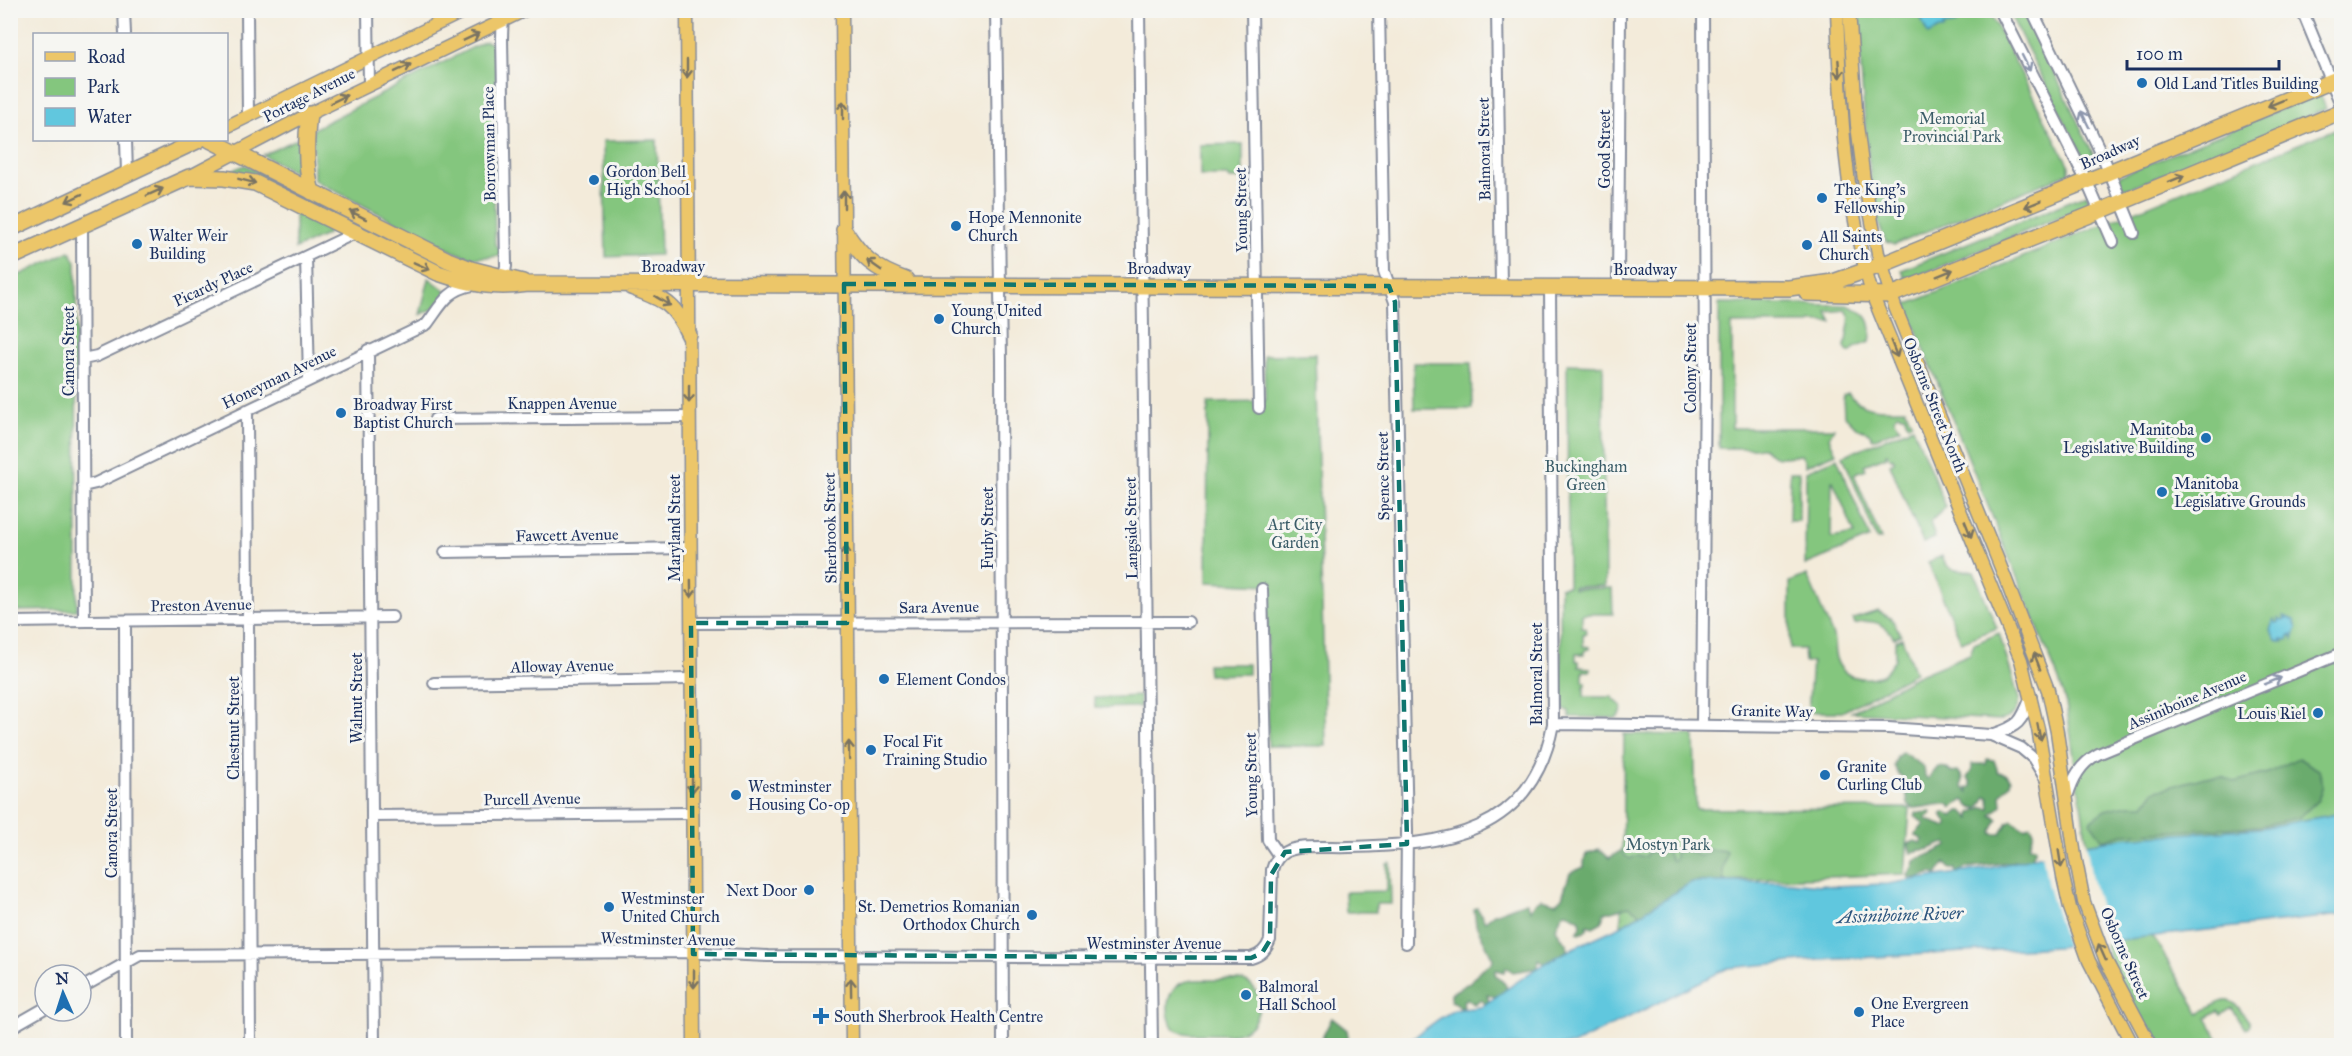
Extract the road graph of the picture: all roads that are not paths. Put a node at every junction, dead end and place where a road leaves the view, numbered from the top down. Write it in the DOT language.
graph roads {
  1 [pos="124,10"];
  2 [pos="247,10"];
  3 [pos="368,10"];
  4 [pos="434,10"];
  5 [pos="466,10"];
  6 [pos="525,10"];
  7 [pos="687,10"];
  8 [pos="842,10"];
  9 [pos="996,10"];
  10 [pos="1139,10"];
  11 [pos="1252,10"];
  12 [pos="1379,10"];
  13 [pos="1497,10"];
  14 [pos="1620,10"];
  15 [pos="1703,10"];
  16 [pos="1837,10"];
  17 [pos="1850,10"];
  18 [pos="2000,10"];
  19 [pos="2032,10"];
  20 [pos="2302,10"];
  21 [pos="503,16"];
  22 [pos="440,23"];
  23 [pos="124,33"];
  24 [pos="368,58"];
  25 [pos="2336,79"];
  26 [pos="369,85"];
  27 [pos="2342,109"];
  28 [pos="309,114"];
  29 [pos="248,116"];
  30 [pos="228,126"];
  31 [pos="126,141"];
  32 [pos="197,141"];
  33 [pos="212,141"];
  34 [pos="235,153"];
  35 [pos="2110,172"];
  36 [pos="127,173"];
  37 [pos="189,177"];
  38 [pos="2087,182"];
  39 [pos="312,192"];
  40 [pos="2122,202"];
  41 [pos="2100,211"];
  42 [pos="82,224"];
  43 [pos="10,229"];
  44 [pos="844,230"];
  45 [pos="354,233"];
  46 [pos="2134,233"];
  47 [pos="2113,242"];
  48 [pos="306,257"];
  49 [pos="10,258"];
  50 [pos="1881,265"];
  51 [pos="1865,271"];
  52 [pos="504,277"];
  53 [pos="477,284"];
  54 [pos="528,284"];
  55 [pos="622,284"];
  56 [pos="688,284"];
  57 [pos="844,284"];
  58 [pos="917,284"];
  59 [pos="1000,285"];
  60 [pos="1142,286"];
  61 [pos="1257,286"];
  62 [pos="1389,286"];
  63 [pos="1501,286"];
  64 [pos="1550,287"];
  65 [pos="1618,287"];
  66 [pos="1705,287"];
  67 [pos="1789,288"];
  68 [pos="1872,294"];
  69 [pos="1891,295"];
  70 [pos="689,336"];
  71 [pos="368,350"];
  72 [pos="83,359"];
  73 [pos="309,379"];
  74 [pos="1259,408"];
  75 [pos="247,410"];
  76 [pos="689,417"];
  77 [pos="435,419"];
  78 [pos="83,486"];
  79 [pos="690,548"];
  80 [pos="445,552"];
  81 [pos="1262,589"];
  82 [pos="370,617"];
  83 [pos="393,617"];
  84 [pos="248,619"];
  85 [pos="84,621"];
  86 [pos="125,621"];
  87 [pos="1002,621"];
  88 [pos="10,622"];
  89 [pos="1147,622"];
  90 [pos="1188,622"];
  91 [pos="691,623"];
  92 [pos="847,623"];
  93 [pos="2342,653"];
  94 [pos="691,679"];
  95 [pos="434,683"];
  96 [pos="2031,696"];
  97 [pos="1553,724"];
  98 [pos="1702,725"];
  99 [pos="1991,735"];
  100 [pos="2049,785"];
  101 [pos="2066,800"];
  102 [pos="2051,801"];
  103 [pos="692,813"];
  104 [pos="372,816"];
  105 [pos="1407,844"];
  106 [pos="1279,856"];
  107 [pos="1406,943"];
  108 [pos="693,954"];
  109 [pos="249,955"];
  110 [pos="373,955"];
  111 [pos="851,957"];
  112 [pos="1003,958"];
  113 [pos="1151,958"];
  114 [pos="126,962"];
  115 [pos="93,981"];
  116 [pos="33,1015"];
  117 [pos="10,1028"];
  118 [pos="126,1046"];
  119 [pos="250,1046"];
  120 [pos="374,1046"];
  121 [pos="694,1046"];
  122 [pos="852,1046"];
  123 [pos="1003,1046"];
  124 [pos="1152,1046"];
  125 [pos="2133,1046"];
  126 [pos="2151,1046"];
  1 -- 23 [label="street"];
  2 -- 29 [label="street"];
  3 -- 24 [label="street"];
  4 -- 22 [label="street"];
  5 -- 22 [label="main road, Portage Avenue"];
  6 -- 21 [label="main road, Portage Avenue"];
  7 -- 56 [label="main road, Maryland Street, one-way"];
  44 -- 8 [label="main road, Sherbrook Street, one-way"];
  9 -- 59 [label="street, Furby Street"];
  10 -- 60 [label="street, Langside Street"];
  11 -- 61 [label="street, Young Street"];
  12 -- 62 [label="street, Spence Street"];
  13 -- 63 [label="street, Balmoral Street"];
  14 -- 65 [label="street, Good Street"];
  15 -- 66 [label="street, Colony Street"];
  16 -- 51 [label="main road, Osborne Street North, one-way"];
  17 -- 50 [label="main road, Osborne Street North"];
  18 -- 38 [label="street, one-way"];
  35 -- 19 [label="street, one-way"];
  20 -- 25 [label="street"];
  26 -- 21 [label="main road, Portage Avenue, one-way"];
  21 -- 52 [label="street, Borrowman Place"];
  22 -- 24 [label="main road, Portage Avenue"];
  24 -- 26 [label="street"];
  24 -- 29 [label="main road, Portage Avenue"];
  25 -- 27 [label="street"];
  25 -- 35 [label="highway, Broadway, one-way"];
  28 -- 26 [label="main road, Portage Avenue, one-way"];
  40 -- 27 [label="highway, Broadway, one-way"];
  28 -- 34 [label="main road, Portage Avenue"];
  28 -- 39 [label="highway"];
  29 -- 30 [label="main road, Portage Avenue"];
  31 -- 36 [label="street"];
  32 -- 36 [label="highway"];
  33 -- 34 [label="highway, Broadway"];
  34 -- 37 [label="main road, Portage Avenue"];
  34 -- 39 [label="highway, Broadway"];
  35 -- 38 [label="highway, Broadway"];
  35 -- 40 [label="street"];
  36 -- 43 [label="highway, one-way"];
  42 -- 37 [label="highway, Portage Avenue, one-way"];
  37 -- 45 [label="highway, Broadway, one-way"];
  38 -- 41 [label="street"];
  38 -- 50 [label="highway, Broadway, one-way"];
  52 -- 39 [label="highway, Broadway, one-way"];
  40 -- 41 [label="highway, Broadway"];
  40 -- 46 [label="street"];
  41 -- 47 [label="street"];
  69 -- 41 [label="highway, Broadway, one-way"];
  42 -- 49 [label="highway, Portage Avenue"];
  42 -- 72 [label="street, Canora Street"];
  44 -- 57 [label="main road, Sherbrook Street"];
  58 -- 44 [label="highway, one-way"];
  45 -- 48 [label="street, Picardy Place"];
  45 -- 53 [label="highway, Broadway, one-way"];
  48 -- 72 [label="street, Picardy Place"];
  48 -- 73 [label="street"];
  50 -- 51 [label="highway, Broadway"];
  50 -- 69 [label="main road, Osborne Street North"];
  51 -- 67 [label="highway, Broadway"];
  51 -- 68 [label="main road, Osborne Street North"];
  52 -- 54 [label="highway, Broadway"];
  53 -- 54 [label="highway, Broadway"];
  53 -- 71 [label="street, Honeyman Avenue"];
  54 -- 55 [label="highway, Broadway"];
  55 -- 56 [label="highway, Broadway"];
  55 -- 70 [label="highway, one-way"];
  56 -- 57 [label="highway, Broadway"];
  56 -- 70 [label="main road, Maryland Street"];
  57 -- 58 [label="highway, Broadway"];
  92 -- 57 [label="main road, Sherbrook Street, one-way"];
  58 -- 59 [label="highway, Broadway"];
  59 -- 60 [label="highway, Broadway"];
  59 -- 87 [label="street, Furby Street"];
  60 -- 61 [label="highway, Broadway"];
  60 -- 89 [label="street, Langside Street"];
  61 -- 62 [label="highway, Broadway"];
  61 -- 74 [label="street, Young Street"];
  62 -- 63 [label="highway, Broadway"];
  62 -- 105 [label="street, Spence Street"];
  63 -- 64 [label="highway, Broadway"];
  64 -- 65 [label="highway, Broadway"];
  64 -- 97 [label="street, Balmoral Street"];
  65 -- 66 [label="highway, Broadway"];
  66 -- 67 [label="highway, Broadway"];
  66 -- 98 [label="street, Colony Street"];
  67 -- 68 [label="highway, Broadway"];
  68 -- 69 [label="highway, Broadway"];
  68 -- 96 [label="main road, Osborne Street North, one-way"];
  101 -- 69 [label="main road, Osborne Street North, one-way"];
  70 -- 76 [label="main road, Maryland Street, one-way"];
  71 -- 73 [label="street, Honeyman Avenue"];
  71 -- 82 [label="street, Walnut Street"];
  72 -- 78 [label="street, Canora Street"];
  73 -- 75 [label="street, Honeyman Avenue"];
  75 -- 78 [label="street, Honeyman Avenue"];
  75 -- 84 [label="street, Chestnut Street"];
  76 -- 77 [label="street, Knappen Avenue"];
  76 -- 79 [label="main road, Maryland Street"];
  78 -- 85 [label="street, Canora Street"];
  79 -- 80 [label="street, Fawcett Avenue"];
  79 -- 91 [label="main road, Maryland Street, one-way"];
  81 -- 106 [label="street, Young Street"];
  82 -- 83 [label="street, Preston Avenue"];
  82 -- 84 [label="street, Preston Avenue"];
  82 -- 104 [label="street, Walnut Street"];
  84 -- 86 [label="street, Preston Avenue"];
  84 -- 109 [label="street, Chestnut Street"];
  85 -- 86 [label="street, Preston Avenue"];
  85 -- 88 [label="street, Preston Avenue"];
  86 -- 114 [label="street, Canora Street"];
  87 -- 89 [label="street, Sara Avenue"];
  87 -- 92 [label="street, Sara Avenue"];
  87 -- 112 [label="street, Furby Street"];
  89 -- 90 [label="street, Sara Avenue"];
  89 -- 113 [label="street, Langside Street"];
  91 -- 92 [label="street, Sara Avenue"];
  91 -- 94 [label="main road, Maryland Street"];
  111 -- 92 [label="main road, Sherbrook Street, one-way"];
  101 -- 93 [label="street, Assiniboine Avenue, one-way"];
  94 -- 95 [label="street, Alloway Avenue"];
  94 -- 103 [label="main road, Maryland Street, one-way"];
  96 -- 99 [label="street, Granite Way"];
  96 -- 100 [label="main road, Osborne Street North, one-way"];
  97 -- 98 [label="street, Granite Way"];
  97 -- 105 [label="street, Balmoral Street"];
  98 -- 99 [label="street, Granite Way"];
  99 -- 100 [label="street, Granite Way"];
  100 -- 102 [label="main road, Osborne Street North"];
  126 -- 101 [label="main road, Osborne Street, one-way"];
  102 -- 125 [label="main road, Osborne Street, one-way"];
  103 -- 104 [label="street, Purcell Avenue"];
  103 -- 108 [label="main road, Maryland Street"];
  104 -- 110 [label="street, Walnut Street"];
  105 -- 106 [label="street, Balmoral Street"];
  105 -- 107 [label="street, Spence Street"];
  106 -- 113 [label="street, Westminster Avenue"];
  108 -- 110 [label="street, Westminster Avenue"];
  108 -- 111 [label="street, Westminster Avenue"];
  108 -- 121 [label="main road, Maryland Street, one-way"];
  109 -- 110 [label="street, Westminster Avenue"];
  109 -- 114 [label="street, Westminster Avenue"];
  109 -- 119 [label="street, Chestnut Street"];
  110 -- 120 [label="street, Walnut Street"];
  111 -- 112 [label="street, Westminster Avenue"];
  122 -- 111 [label="main road, Sherbrook Street, one-way"];
  112 -- 113 [label="street, Westminster Avenue"];
  112 -- 123 [label="street, Furby Street"];
  113 -- 124 [label="street, Langside Street"];
  114 -- 115 [label="street, Westminster Avenue"];
  114 -- 118 [label="street, Canora Street"];
  116 -- 117 [label="street"];
}
